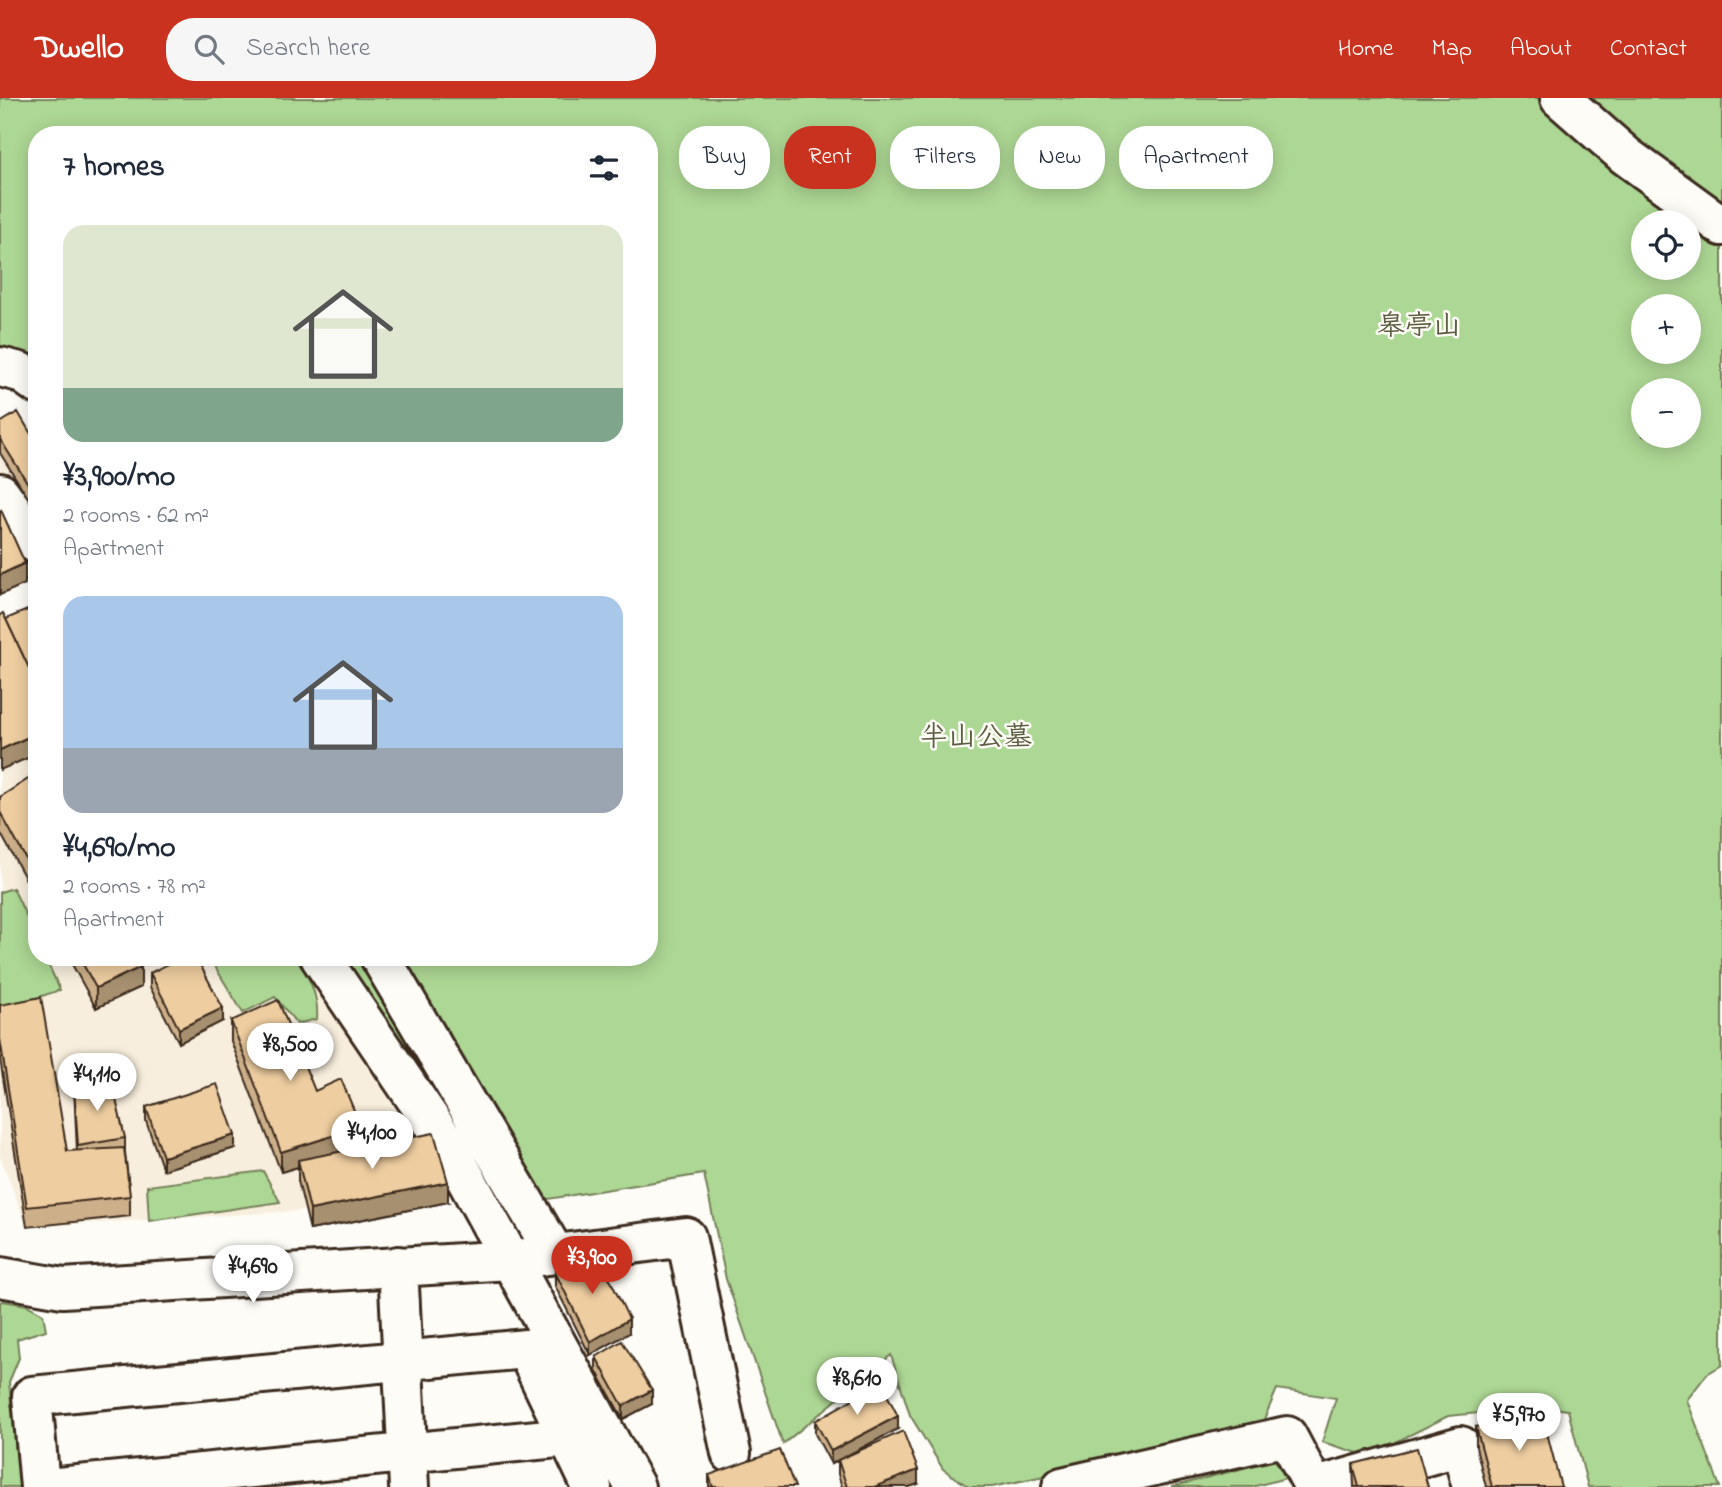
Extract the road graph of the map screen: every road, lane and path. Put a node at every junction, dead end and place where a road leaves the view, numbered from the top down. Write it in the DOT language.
graph roads {
  1 [pos="1560,98"];
  2 [pos="1722,226"];
  3 [pos="0,367"];
  4 [pos="28,378"];
  5 [pos="0,493"];
  6 [pos="28,532"];
  7 [pos="28,601"];
  8 [pos="0,614"];
  9 [pos="326,966"];
  10 [pos="385,966"];
  11 [pos="555,1254"];
  12 [pos="510,1260"];
  13 [pos="398,1266"];
  14 [pos="0,1277"];
  15 [pos="402,1362"];
  16 [pos="568,1437"];
  17 [pos="731,1453"];
  18 [pos="408,1470"];
  19 [pos="1323,1486"];
  20 [pos="40,1487"];
  21 [pos="58,1487"];
  22 [pos="592,1487"];
  23 [pos="635,1487"];
  24 [pos="1062,1487"];
  25 [pos="1472,1487"];
  1 -- 2 [label="street"];
  3 -- 4 [label="street"];
  5 -- 6 [label="street"];
  7 -- 8 [label="street"];
  9 -- 12 [label="street"];
  10 -- 11 [label="street"];
  11 -- 12 [label="street"];
  11 -- 17 [label="street"];
  12 -- 13 [label="street"];
  12 -- 23 [label="street"];
  13 -- 14 [label="street"];
  13 -- 15 [label="street"];
  15 -- 16 [label="street"];
  15 -- 18 [label="street"];
  15 -- 20 [label="street"];
  16 -- 18 [label="street"];
  16 -- 22 [label="street"];
  18 -- 21 [label="street"];
  19 -- 24 [label="street"];
  19 -- 25 [label="street"];
}
